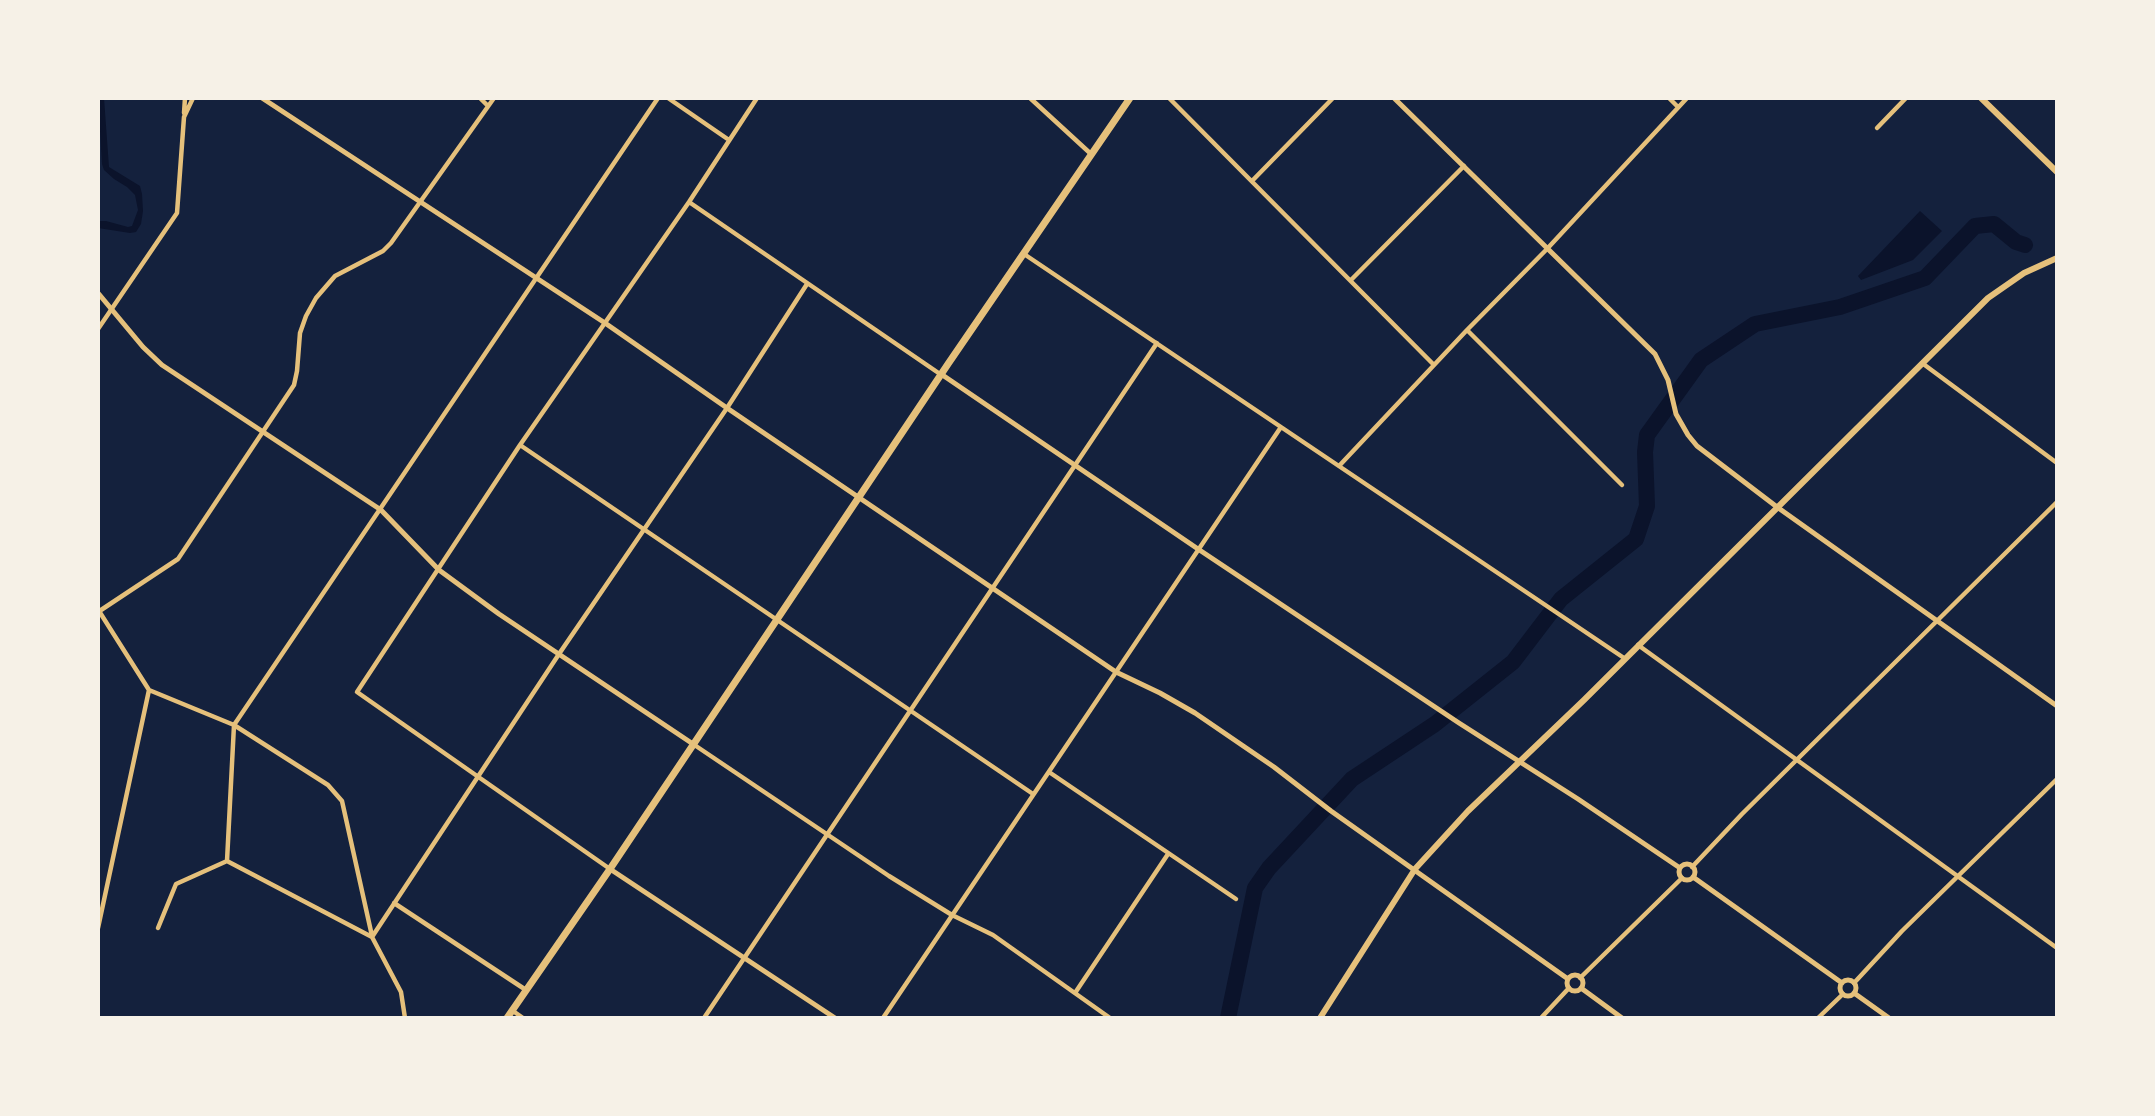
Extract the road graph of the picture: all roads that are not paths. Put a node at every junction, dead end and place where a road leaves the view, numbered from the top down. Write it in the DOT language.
graph roads {
  1 [pos="185,98"];
  2 [pos="193,98"];
  3 [pos="262,98"];
  4 [pos="480,98"];
  5 [pos="494,98"];
  6 [pos="658,98"];
  7 [pos="668,98"];
  8 [pos="757,98"];
  9 [pos="1030,98"];
  10 [pos="1130,98"];
  11 [pos="1169,98"];
  12 [pos="1333,98"];
  13 [pos="1394,98"];
  14 [pos="1669,98"];
  15 [pos="1687,98"];
  16 [pos="1906,98"];
  17 [pos="1981,98"];
  18 [pos="487,105"];
  19 [pos="1678,107"];
  20 [pos="184,117"];
  21 [pos="1877,128"];
  22 [pos="729,140"];
  23 [pos="1092,155"];
  24 [pos="1465,166"];
  25 [pos="2057,172"];
  26 [pos="1252,181"];
  27 [pos="418,202"];
  28 [pos="689,202"];
  29 [pos="1546,250"];
  30 [pos="1024,253"];
  31 [pos="2057,258"];
  32 [pos="536,279"];
  33 [pos="1351,280"];
  34 [pos="807,284"];
  35 [pos="98,293"];
  36 [pos="112,311"];
  37 [pos="605,323"];
  38 [pos="98,329"];
  39 [pos="1467,330"];
  40 [pos="1157,344"];
  41 [pos="1921,362"];
  42 [pos="1434,365"];
  43 [pos="941,374"];
  44 [pos="727,408"];
  45 [pos="1281,427"];
  46 [pos="262,434"];
  47 [pos="520,445"];
  48 [pos="2057,463"];
  49 [pos="1076,465"];
  50 [pos="1339,466"];
  51 [pos="1622,485"];
  52 [pos="858,498"];
  53 [pos="2057,502"];
  54 [pos="1777,507"];
  55 [pos="381,510"];
  56 [pos="645,530"];
  57 [pos="1199,549"];
  58 [pos="439,570"];
  59 [pos="993,589"];
  60 [pos="98,612"];
  61 [pos="776,619"];
  62 [pos="1937,620"];
  63 [pos="1637,645"];
  64 [pos="559,654"];
  65 [pos="1624,658"];
  66 [pos="1116,672"];
  67 [pos="149,690"];
  68 [pos="2057,706"];
  69 [pos="911,710"];
  70 [pos="234,725"];
  71 [pos="692,744"];
  72 [pos="1798,760"];
  73 [pos="1519,762"];
  74 [pos="1049,772"];
  75 [pos="478,779"];
  76 [pos="2057,779"];
  77 [pos="1033,793"];
  78 [pos="827,835"];
  79 [pos="1168,854"];
  80 [pos="227,861"];
  81 [pos="1692,867"];
  82 [pos="1681,868"];
  83 [pos="610,869"];
  84 [pos="1415,869"];
  85 [pos="1958,876"];
  86 [pos="1693,877"];
  87 [pos="1682,878"];
  88 [pos="1236,900"];
  89 [pos="394,903"];
  90 [pos="952,915"];
  91 [pos="98,928"];
  92 [pos="158,928"];
  93 [pos="372,937"];
  94 [pos="2057,948"];
  95 [pos="745,960"];
  96 [pos="1580,978"];
  97 [pos="1568,979"];
  98 [pos="1854,983"];
  99 [pos="1842,984"];
  100 [pos="1569,988"];
  101 [pos="1581,988"];
  102 [pos="526,990"];
  103 [pos="1075,993"];
  104 [pos="1854,993"];
  105 [pos="1843,994"];
  106 [pos="512,1011"];
  107 [pos="405,1018"];
  108 [pos="507,1018"];
  109 [pos="523,1018"];
  110 [pos="705,1018"];
  111 [pos="835,1018"];
  112 [pos="883,1018"];
  113 [pos="1110,1018"];
  114 [pos="1320,1018"];
  115 [pos="1541,1018"];
  116 [pos="1622,1018"];
  117 [pos="1818,1018"];
  118 [pos="1889,1018"];
  1 -- 20 [label="street"];
  2 -- 20 [label="street"];
  3 -- 27 [label="street"];
  4 -- 18 [label="street"];
  5 -- 18 [label="street"];
  6 -- 32 [label="street"];
  7 -- 22 [label="street"];
  8 -- 22 [label="street"];
  9 -- 23 [label="street"];
  10 -- 23 [label="main road"];
  11 -- 26 [label="street"];
  12 -- 26 [label="street"];
  13 -- 24 [label="street"];
  14 -- 19 [label="street"];
  15 -- 19 [label="street"];
  16 -- 21 [label="street"];
  17 -- 25 [label="main road"];
  18 -- 27 [label="street"];
  19 -- 29 [label="street"];
  20 -- 36 [label="street"];
  22 -- 28 [label="street"];
  23 -- 30 [label="main road"];
  24 -- 29 [label="street"];
  24 -- 33 [label="street"];
  26 -- 33 [label="street"];
  27 -- 32 [label="street"];
  27 -- 46 [label="street"];
  28 -- 34 [label="street"];
  28 -- 37 [label="street"];
  29 -- 39 [label="street"];
  29 -- 54 [label="street"];
  30 -- 40 [label="street"];
  30 -- 43 [label="main road"];
  31 -- 41 [label="main road"];
  32 -- 37 [label="street"];
  32 -- 55 [label="street"];
  33 -- 42 [label="street"];
  34 -- 43 [label="street"];
  34 -- 44 [label="street"];
  35 -- 36 [label="street"];
  36 -- 38 [label="street"];
  36 -- 46 [label="street"];
  37 -- 44 [label="street"];
  37 -- 47 [label="street"];
  39 -- 42 [label="street"];
  39 -- 51 [label="street"];
  40 -- 45 [label="street"];
  40 -- 49 [label="street"];
  41 -- 48 [label="street"];
  41 -- 54 [label="main road"];
  42 -- 50 [label="street"];
  43 -- 49 [label="street"];
  43 -- 52 [label="main road"];
  44 -- 52 [label="street"];
  44 -- 56 [label="street"];
  45 -- 50 [label="street"];
  45 -- 57 [label="street"];
  46 -- 55 [label="street"];
  46 -- 60 [label="street"];
  47 -- 56 [label="street"];
  47 -- 58 [label="street"];
  49 -- 57 [label="street"];
  49 -- 59 [label="street"];
  50 -- 65 [label="street"];
  52 -- 59 [label="street"];
  52 -- 61 [label="main road"];
  53 -- 62 [label="street"];
  54 -- 62 [label="street"];
  54 -- 63 [label="main road"];
  55 -- 58 [label="street"];
  55 -- 70 [label="street"];
  56 -- 61 [label="street"];
  56 -- 64 [label="street"];
  57 -- 66 [label="street"];
  57 -- 73 [label="street"];
  58 -- 64 [label="street"];
  58 -- 75 [label="street"];
  59 -- 66 [label="street"];
  59 -- 69 [label="street"];
  60 -- 67 [label="street"];
  61 -- 69 [label="street"];
  61 -- 71 [label="main road"];
  62 -- 68 [label="street"];
  62 -- 72 [label="street"];
  63 -- 65 [label="main road"];
  63 -- 72 [label="street"];
  64 -- 71 [label="street"];
  64 -- 75 [label="street"];
  65 -- 73 [label="main road"];
  66 -- 74 [label="street"];
  66 -- 84 [label="street"];
  67 -- 70 [label="street"];
  67 -- 91 [label="street"];
  69 -- 77 [label="street"];
  69 -- 78 [label="street"];
  70 -- 80 [label="street"];
  70 -- 93 [label="street"];
  71 -- 78 [label="street"];
  71 -- 83 [label="main road"];
  72 -- 81 [label="street"];
  72 -- 85 [label="street"];
  73 -- 82 [label="street"];
  73 -- 84 [label="main road"];
  74 -- 77 [label="street"];
  74 -- 79 [label="street"];
  75 -- 83 [label="street"];
  75 -- 89 [label="street"];
  76 -- 85 [label="street"];
  77 -- 90 [label="street"];
  78 -- 90 [label="street"];
  78 -- 95 [label="street"];
  79 -- 88 [label="street"];
  79 -- 103 [label="street"];
  80 -- 92 [label="street"];
  80 -- 93 [label="street"];
  81 -- 82 [label="street"];
  81 -- 86 [label="street"];
  82 -- 87 [label="street"];
  83 -- 95 [label="street"];
  83 -- 102 [label="main road"];
  84 -- 97 [label="street"];
  84 -- 114 [label="main road"];
  85 -- 94 [label="street"];
  85 -- 98 [label="street"];
  86 -- 87 [label="street"];
  86 -- 99 [label="street"];
  87 -- 96 [label="street"];
  89 -- 93 [label="street"];
  89 -- 102 [label="street"];
  90 -- 103 [label="street"];
  90 -- 112 [label="street"];
  93 -- 107 [label="street"];
  95 -- 110 [label="street"];
  95 -- 111 [label="street"];
  96 -- 97 [label="street"];
  96 -- 101 [label="street"];
  97 -- 100 [label="street"];
  98 -- 99 [label="street"];
  98 -- 104 [label="street"];
  99 -- 105 [label="street"];
  100 -- 101 [label="street"];
  100 -- 115 [label="street"];
  101 -- 116 [label="street"];
  102 -- 106 [label="main road"];
  103 -- 113 [label="street"];
  104 -- 105 [label="street"];
  104 -- 118 [label="street"];
  105 -- 117 [label="street"];
  106 -- 108 [label="main road"];
  106 -- 109 [label="street"];
}
